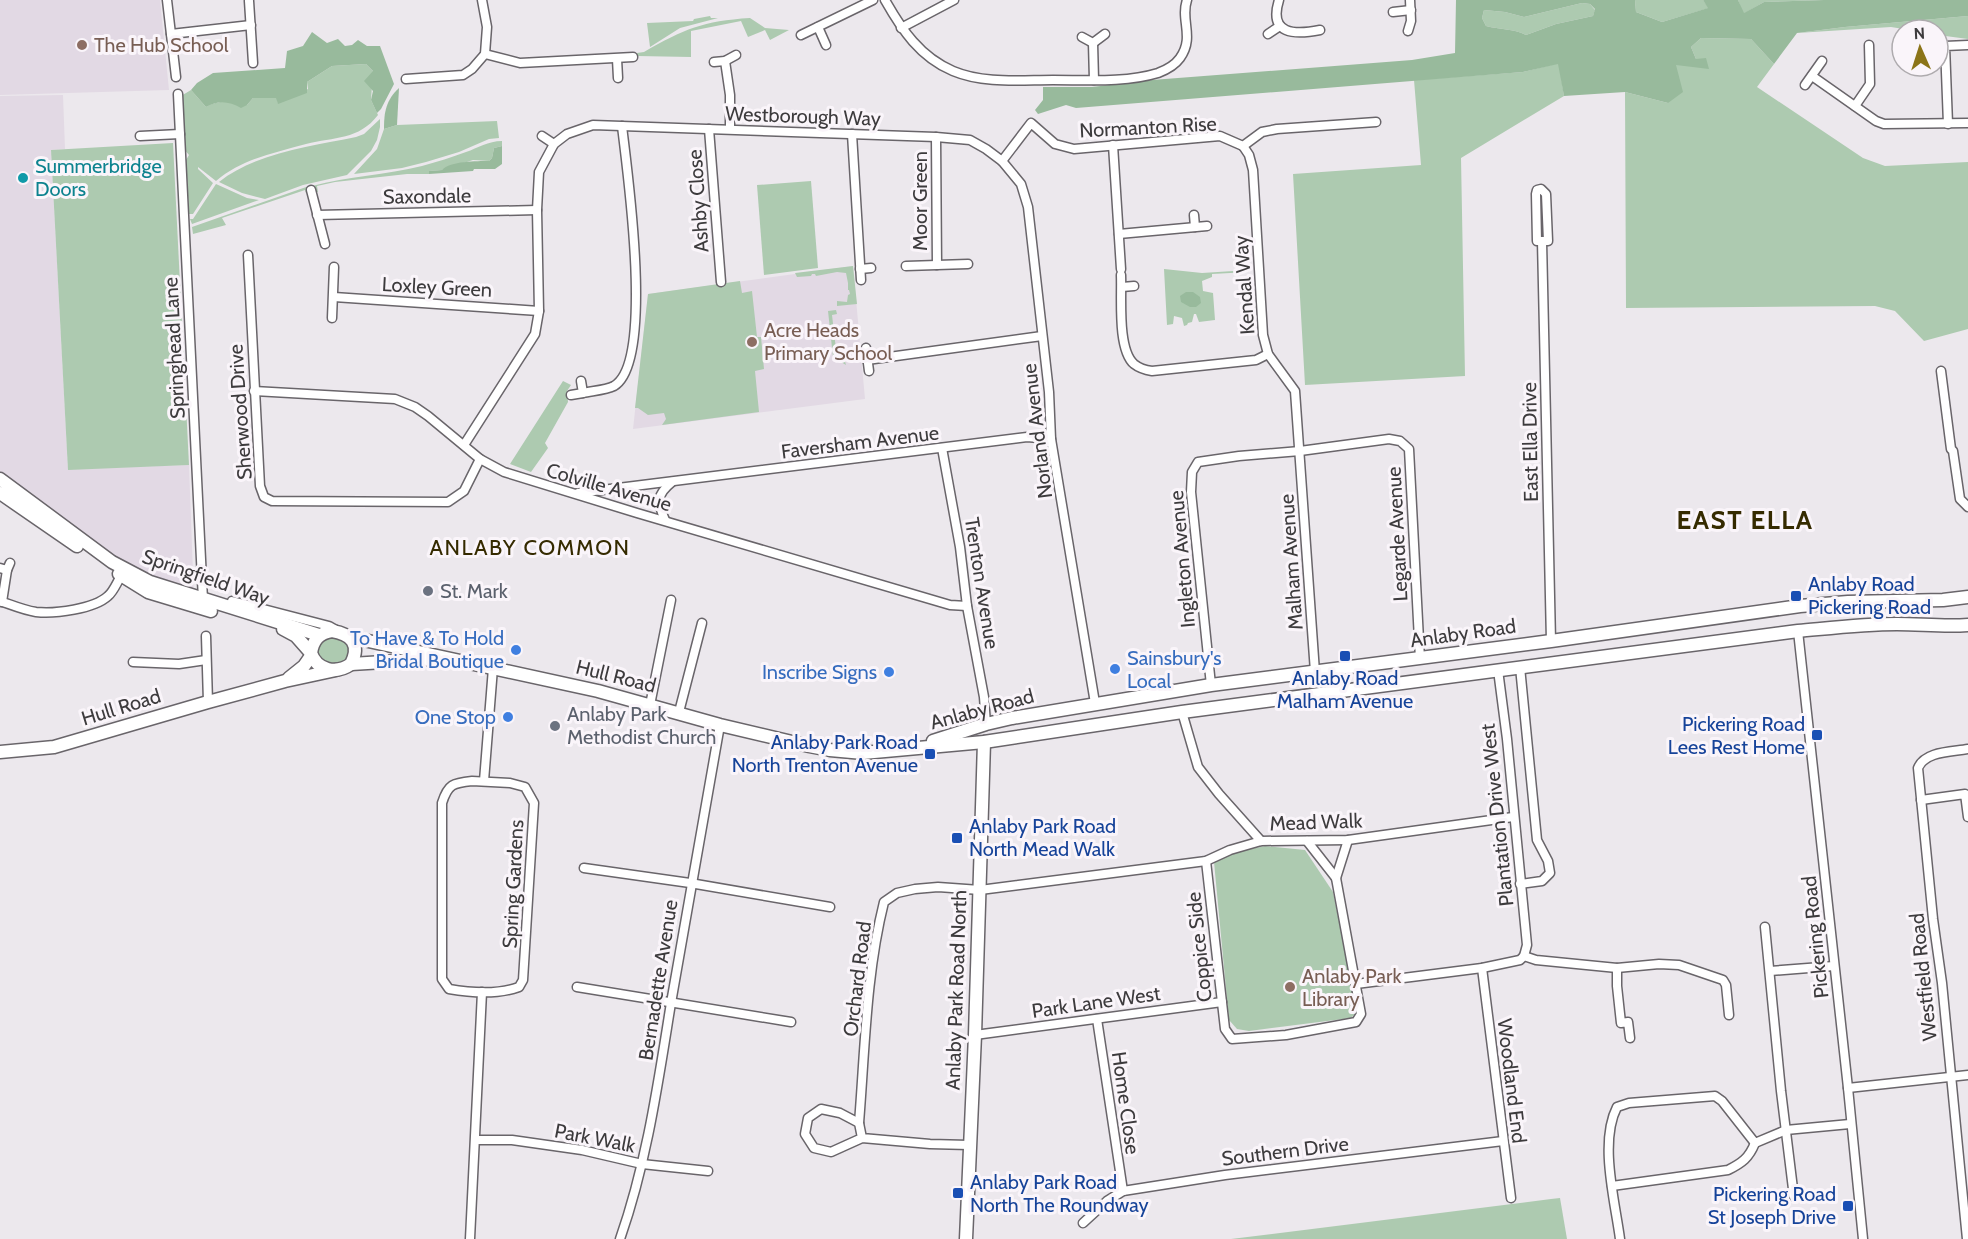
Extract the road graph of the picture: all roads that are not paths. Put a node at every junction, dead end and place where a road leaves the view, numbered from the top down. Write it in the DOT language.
graph roads {
  1 [pos="167,0"];
  2 [pos="482,0"];
  3 [pos="873,0"];
  4 [pos="885,0"];
  5 [pos="954,0"];
  6 [pos="1187,0"];
  7 [pos="1279,0"];
  8 [pos="1410,0"];
  9 [pos="249,1"];
  10 [pos="1411,10"];
  11 [pos="1393,12"];
  12 [pos="251,25"];
  13 [pos="1280,26"];
  14 [pos="818,27"];
  15 [pos="901,28"];
  16 [pos="1320,30"];
  17 [pos="1408,31"];
  18 [pos="171,34"];
  19 [pos="1105,34"];
  20 [pos="1268,34"];
  21 [pos="801,35"];
  22 [pos="1082,37"];
  23 [pos="1093,43"];
  24 [pos="826,45"];
  25 [pos="1869,45"];
  26 [pos="1968,45"];
  27 [pos="485,54"];
  28 [pos="735,55"];
  29 [pos="633,57"];
  30 [pos="617,59"];
  31 [pos="725,61"];
  32 [pos="1822,61"];
  33 [pos="714,62"];
  34 [pos="253,63"];
  35 [pos="1812,76"];
  36 [pos="176,77"];
  37 [pos="618,78"];
  38 [pos="406,79"];
  39 [pos="1094,80"];
  40 [pos="1805,86"];
  41 [pos="178,94"];
  42 [pos="1855,106"];
  43 [pos="1376,122"];
  44 [pos="1968,123"];
  45 [pos="1948,124"];
  46 [pos="622,126"];
  47 [pos="709,129"];
  48 [pos="730,129"];
  49 [pos="180,134"];
  50 [pos="852,134"];
  51 [pos="140,136"];
  52 [pos="542,136"];
  53 [pos="936,137"];
  54 [pos="554,144"];
  55 [pos="1113,145"];
  56 [pos="1243,146"];
  57 [pos="1002,161"];
  58 [pos="311,190"];
  59 [pos="537,210"];
  60 [pos="317,215"];
  61 [pos="1194,215"];
  62 [pos="1207,226"];
  63 [pos="1195,227"];
  64 [pos="1119,234"];
  65 [pos="1542,241"];
  66 [pos="325,244"];
  67 [pos="248,255"];
  68 [pos="968,264"];
  69 [pos="937,265"];
  70 [pos="906,266"];
  71 [pos="334,267"];
  72 [pos="871,268"];
  73 [pos="731,269"];
  74 [pos="860,269"];
  75 [pos="720,270"];
  76 [pos="861,280"];
  77 [pos="721,282"];
  78 [pos="1134,286"];
  79 [pos="1122,287"];
  80 [pos="334,297"];
  81 [pos="539,311"];
  82 [pos="332,318"];
  83 [pos="1042,336"];
  84 [pos="866,348"];
  85 [pos="1268,354"];
  86 [pos="867,360"];
  87 [pos="868,371"];
  88 [pos="1941,371"];
  89 [pos="581,381"];
  90 [pos="254,390"];
  91 [pos="583,393"];
  92 [pos="571,396"];
  93 [pos="1052,439"];
  94 [pos="464,446"];
  95 [pos="942,448"];
  96 [pos="1300,451"];
  97 [pos="480,459"];
  98 [pos="0,479"];
  99 [pos="672,482"];
  100 [pos="0,493"];
  101 [pos="574,494"];
  102 [pos="1968,507"];
  103 [pos="665,520"];
  104 [pos="6,567"];
  105 [pos="121,576"];
  106 [pos="1968,597"];
  107 [pos="202,600"];
  108 [pos="671,600"];
  109 [pos="232,601"];
  110 [pos="1,602"];
  111 [pos="967,606"];
  112 [pos="702,623"];
  113 [pos="1968,625"];
  114 [pos="1798,631"];
  115 [pos="320,635"];
  116 [pos="346,635"];
  117 [pos="206,636"];
  118 [pos="1551,641"];
  119 [pos="311,655"];
  120 [pos="449,658"];
  121 [pos="1420,659"];
  122 [pos="206,660"];
  123 [pos="133,662"];
  124 [pos="351,664"];
  125 [pos="1520,667"];
  126 [pos="493,668"];
  127 [pos="336,670"];
  128 [pos="1498,670"];
  129 [pos="1315,672"];
  130 [pos="285,681"];
  131 [pos="1211,685"];
  132 [pos="208,702"];
  133 [pos="1095,703"];
  134 [pos="650,705"];
  135 [pos="679,712"];
  136 [pos="1182,712"];
  137 [pos="986,724"];
  138 [pos="720,725"];
  139 [pos="984,742"];
  140 [pos="915,747"];
  141 [pos="1968,749"];
  142 [pos="0,752"];
  143 [pos="484,781"];
  144 [pos="1921,800"];
  145 [pos="1513,817"];
  146 [pos="1968,817"];
  147 [pos="1348,840"];
  148 [pos="1261,841"];
  149 [pos="1307,841"];
  150 [pos="1206,861"];
  151 [pos="584,868"];
  152 [pos="1336,878"];
  153 [pos="690,883"];
  154 [pos="1520,884"];
  155 [pos="980,890"];
  156 [pos="830,907"];
  157 [pos="1765,927"];
  158 [pos="1524,956"];
  159 [pos="1834,966"];
  160 [pos="1482,968"];
  161 [pos="1617,968"];
  162 [pos="1770,971"];
  163 [pos="1356,984"];
  164 [pos="577,987"];
  165 [pos="482,992"];
  166 [pos="671,1002"];
  167 [pos="1222,1002"];
  168 [pos="1729,1015"];
  169 [pos="1097,1019"];
  170 [pos="791,1022"];
  171 [pos="975,1035"];
  172 [pos="1630,1038"];
  173 [pos="1968,1075"];
  174 [pos="1951,1077"];
  175 [pos="1848,1088"];
  176 [pos="859,1123"];
  177 [pos="1850,1124"];
  178 [pos="1786,1130"];
  179 [pos="862,1138"];
  180 [pos="476,1140"];
  181 [pos="1503,1141"];
  182 [pos="1755,1143"];
  183 [pos="969,1145"];
  184 [pos="642,1164"];
  185 [pos="708,1171"];
  186 [pos="1612,1186"];
  187 [pos="1123,1191"];
  188 [pos="1794,1197"];
  189 [pos="1511,1198"];
  190 [pos="1083,1223"];
  191 [pos="470,1239"];
  192 [pos="620,1239"];
  193 [pos="966,1239"];
  194 [pos="1620,1239"];
  195 [pos="1863,1239"];
  196 [pos="1967,1239"];
  1 -- 18 [label="street"];
  2 -- 27 [label="street"];
  3 -- 14 [label="street"];
  4 -- 15 [label="street"];
  5 -- 15 [label="street"];
  6 -- 39 [label="street"];
  7 -- 13 [label="street"];
  8 -- 10 [label="street"];
  9 -- 12 [label="street"];
  10 -- 11 [label="street"];
  10 -- 17 [label="street"];
  12 -- 18 [label="street"];
  12 -- 34 [label="street"];
  13 -- 16 [label="street"];
  13 -- 20 [label="street"];
  14 -- 21 [label="street"];
  14 -- 24 [label="street"];
  15 -- 39 [label="street"];
  18 -- 36 [label="street"];
  19 -- 23 [label="street"];
  22 -- 23 [label="street"];
  23 -- 39 [label="street"];
  25 -- 42 [label="street"];
  26 -- 45 [label="street"];
  27 -- 30 [label="street"];
  27 -- 38 [label="street"];
  28 -- 31 [label="street"];
  29 -- 30 [label="street"];
  30 -- 37 [label="street"];
  31 -- 33 [label="street"];
  31 -- 48 [label="street"];
  32 -- 35 [label="street"];
  35 -- 40 [label="street"];
  35 -- 42 [label="street"];
  41 -- 49 [label="street, Springhead Lane"];
  42 -- 45 [label="street"];
  43 -- 56 [label="street, Normanton Rise"];
  44 -- 45 [label="street"];
  46 -- 47 [label="street, Westborough Way"];
  46 -- 54 [label="street, Westborough Way"];
  46 -- 91 [label="street"];
  47 -- 48 [label="street, Westborough Way"];
  47 -- 75 [label="street, Ashby Close"];
  48 -- 50 [label="street, Westborough Way"];
  49 -- 51 [label="street"];
  49 -- 107 [label="street, Springhead Lane"];
  50 -- 53 [label="street, Westborough Way"];
  50 -- 74 [label="street"];
  52 -- 54 [label="street"];
  53 -- 57 [label="street, Westborough Way"];
  53 -- 69 [label="street, Moor Green"];
  54 -- 59 [label="street"];
  55 -- 56 [label="street, Normanton Rise"];
  55 -- 57 [label="street, Normanton Rise"];
  55 -- 64 [label="street"];
  56 -- 85 [label="street, Kendal Way"];
  57 -- 83 [label="street, Norland Avenue"];
  58 -- 60 [label="street"];
  59 -- 60 [label="street, Saxondale"];
  59 -- 81 [label="street"];
  60 -- 66 [label="street"];
  61 -- 63 [label="street"];
  62 -- 63 [label="street"];
  63 -- 64 [label="street"];
  64 -- 79 [label="street"];
  65 -- 65 [label="street, East Ella Drive"];
  65 -- 118 [label="street, East Ella Drive"];
  67 -- 90 [label="street, Sherwood Drive"];
  68 -- 69 [label="street, Moor Green"];
  69 -- 70 [label="street, Moor Green"];
  71 -- 80 [label="street"];
  72 -- 74 [label="street"];
  73 -- 75 [label="street, Ashby Close"];
  74 -- 76 [label="street"];
  75 -- 77 [label="street, Ashby Close"];
  78 -- 79 [label="street"];
  79 -- 85 [label="street"];
  80 -- 81 [label="street, Loxley Green"];
  80 -- 82 [label="street"];
  81 -- 94 [label="street"];
  83 -- 86 [label="street"];
  83 -- 93 [label="street, Norland Avenue"];
  84 -- 86 [label="street"];
  85 -- 96 [label="street, Kendal Way"];
  86 -- 87 [label="street"];
  88 -- 102 [label="street"];
  89 -- 91 [label="street"];
  90 -- 94 [label="street, Colville Avenue"];
  90 -- 97 [label="street, Sherwood Drive"];
  91 -- 92 [label="street"];
  93 -- 95 [label="street, Faversham Avenue"];
  93 -- 133 [label="street, Norland Avenue"];
  94 -- 97 [label="street, Colville Avenue"];
  95 -- 99 [label="street, Faversham Avenue"];
  95 -- 111 [label="street, Trenton Avenue"];
  96 -- 121 [label="street, Legarde Avenue"];
  96 -- 129 [label="street, Malham Avenue"];
  96 -- 131 [label="street, Ingleton Avenue"];
  97 -- 101 [label="street, Colville Avenue"];
  98 -- 107 [label="main road, Springfield Way"];
  99 -- 101 [label="street, Faversham Avenue"];
  99 -- 103 [label="street"];
  100 -- 105 [label="main road, Springfield Way"];
  101 -- 103 [label="street, Colville Avenue"];
  103 -- 111 [label="street, Colville Avenue"];
  104 -- 110 [label="street"];
  105 -- 110 [label="street"];
  105 -- 119 [label="main road, Springfield Way"];
  106 -- 118 [label="main road, Anlaby Road"];
  107 -- 115 [label="main road, Springfield Way"];
  108 -- 134 [label="street"];
  109 -- 116 [label="street, Springfield Way"];
  111 -- 137 [label="street, Trenton Avenue"];
  112 -- 135 [label="street"];
  113 -- 114 [label="main road, Anlaby Road"];
  114 -- 125 [label="main road, Anlaby Road"];
  114 -- 159 [label="street, Pickering Road"];
  115 -- 116 [label="main road"];
  115 -- 119 [label="main road"];
  116 -- 120 [label="main road, Hull Road"];
  116 -- 124 [label="main road"];
  117 -- 122 [label="street"];
  118 -- 121 [label="main road, Anlaby Road"];
  119 -- 127 [label="main road"];
  119 -- 130 [label="main road, Hull Road"];
  120 -- 124 [label="main road, Hull Road"];
  120 -- 126 [label="main road, Hull Road"];
  121 -- 129 [label="main road, Anlaby Road"];
  122 -- 123 [label="street"];
  122 -- 132 [label="street"];
  124 -- 127 [label="main road"];
  125 -- 128 [label="main road, Anlaby Road"];
  125 -- 154 [label="street"];
  126 -- 134 [label="main road, Hull Road"];
  126 -- 143 [label="street"];
  127 -- 130 [label="main road, Hull Road"];
  128 -- 136 [label="main road, Anlaby Road"];
  128 -- 145 [label="street, Plantation Drive West"];
  129 -- 131 [label="main road, Anlaby Road"];
  130 -- 132 [label="main road, Hull Road"];
  131 -- 133 [label="main road, Anlaby Road"];
  132 -- 142 [label="main road, Hull Road"];
  133 -- 137 [label="main road, Anlaby Road"];
  134 -- 135 [label="main road, Hull Road"];
  135 -- 138 [label="main road, Hull Road"];
  136 -- 139 [label="main road, Anlaby Road"];
  136 -- 148 [label="street"];
  137 -- 140 [label="main road, Anlaby Road"];
  138 -- 140 [label="main road, Hull Road"];
  138 -- 153 [label="street, Bernadette Avenue"];
  139 -- 140 [label="main road, Anlaby Road"];
  139 -- 155 [label="main road, Anlaby Park Road North"];
  141 -- 144 [label="street, Westfield Road"];
  143 -- 165 [label="street, Spring Gardens"];
  143 -- 165 [label="street, Spring Gardens"];
  144 -- 146 [label="street"];
  144 -- 174 [label="street, Westfield Road"];
  145 -- 147 [label="street, Mead Walk"];
  145 -- 154 [label="street, Plantation Drive West"];
  147 -- 149 [label="street, Mead Walk"];
  147 -- 152 [label="street"];
  148 -- 149 [label="street, Mead Walk"];
  148 -- 150 [label="street, Mead Walk"];
  149 -- 152 [label="street"];
  150 -- 155 [label="street, Mead Walk"];
  150 -- 167 [label="street, Coppice Side"];
  151 -- 153 [label="street"];
  152 -- 163 [label="street"];
  153 -- 156 [label="street"];
  153 -- 166 [label="street, Bernadette Avenue"];
  154 -- 158 [label="street, Plantation Drive West"];
  155 -- 171 [label="main road, Anlaby Park Road North"];
  155 -- 176 [label="street, Orchard Road"];
  157 -- 162 [label="street"];
  158 -- 160 [label="street"];
  158 -- 161 [label="street"];
  159 -- 162 [label="street"];
  159 -- 175 [label="street, Pickering Road"];
  160 -- 163 [label="street"];
  160 -- 181 [label="street, Woodland End"];
  161 -- 168 [label="street"];
  161 -- 172 [label="street"];
  162 -- 178 [label="street"];
  163 -- 167 [label="street, Coppice Side"];
  164 -- 166 [label="street"];
  165 -- 180 [label="street"];
  166 -- 170 [label="street"];
  166 -- 184 [label="street, Bernadette Avenue"];
  167 -- 169 [label="street, Park Lane West"];
  169 -- 171 [label="street, Park Lane West"];
  169 -- 187 [label="street, Home Close"];
  171 -- 183 [label="main road, Anlaby Park Road North"];
  173 -- 174 [label="street"];
  174 -- 175 [label="street"];
  174 -- 196 [label="street, Westfield Road"];
  175 -- 177 [label="street, Pickering Road"];
  176 -- 179 [label="street"];
  176 -- 179 [label="street"];
  177 -- 178 [label="street"];
  177 -- 195 [label="street, Pickering Road"];
  178 -- 182 [label="street"];
  178 -- 188 [label="street"];
  179 -- 183 [label="street"];
  180 -- 184 [label="street, Park Walk"];
  180 -- 191 [label="street"];
  181 -- 187 [label="street, Southern Drive"];
  181 -- 189 [label="street, Woodland End"];
  182 -- 186 [label="street"];
  182 -- 186 [label="street"];
  183 -- 193 [label="main road, Anlaby Park Road North"];
  184 -- 185 [label="street, Park Walk"];
  184 -- 192 [label="street, Bernadette Avenue"];
  186 -- 194 [label="street"];
  187 -- 190 [label="street, Southern Drive"];
}
